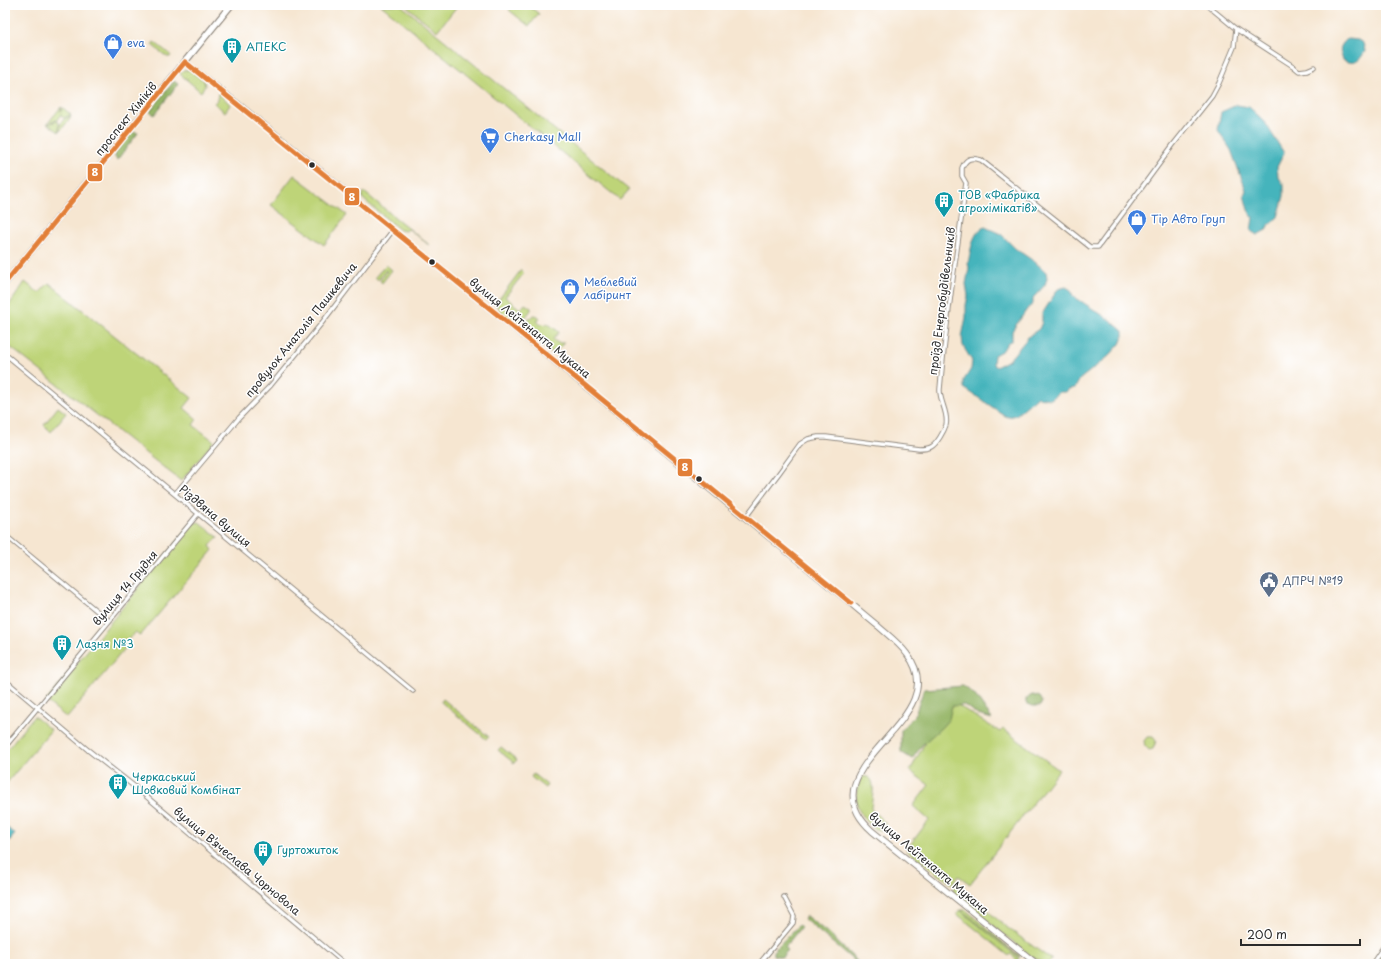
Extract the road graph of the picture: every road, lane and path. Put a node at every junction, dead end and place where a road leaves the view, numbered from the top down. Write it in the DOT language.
graph roads {
  1 [pos="232,5"];
  2 [pos="1207,5"];
  3 [pos="1236,28"];
  4 [pos="185,62"];
  5 [pos="1314,67"];
  6 [pos="393,230"];
  7 [pos="5,283"];
  8 [pos="5,354"];
  9 [pos="175,494"];
  10 [pos="198,514"];
  11 [pos="745,518"];
  12 [pos="5,535"];
  13 [pos="109,621"];
  14 [pos="5,680"];
  15 [pos="413,691"];
  16 [pos="38,708"];
  17 [pos="5,747"];
  18 [pos="784,897"];
  19 [pos="1386,944"];
  20 [pos="345,964"];
  21 [pos="759,964"];
  22 [pos="1037,964"];
  23 [pos="1372,964"];
  1 -- 4 [label="main road, проспект Хіміків"];
  2 -- 3 [label="street"];
  3 -- 5 [label="street"];
  3 -- 11 [label="street, проїзд Енергобудівельників"];
  4 -- 6 [label="main road, вулиця Лейтенанта Мукана"];
  4 -- 7 [label="main road, проспект Хіміків"];
  6 -- 9 [label="street, провулок Анатолія Пашкевича"];
  6 -- 11 [label="main road, вулиця Лейтенанта Мукана"];
  8 -- 9 [label="street, Різдвяна вулиця"];
  9 -- 10 [label="street, Різдвяна вулиця"];
  10 -- 13 [label="street, вулиця 14 Грудня"];
  10 -- 15 [label="street, Різдвяна вулиця"];
  11 -- 22 [label="main road, вулиця Лейтенанта Мукана"];
  12 -- 13 [label="street"];
  13 -- 16 [label="street, вулиця 14 Грудня"];
  14 -- 16 [label="street, вулиця Вʼячеслава Чорновола"];
  16 -- 17 [label="street, вулиця 14 Грудня"];
  16 -- 20 [label="street, вулиця Вʼячеслава Чорновола"];
  18 -- 21 [label="street"];
  19 -- 23 [label="street"];
}
